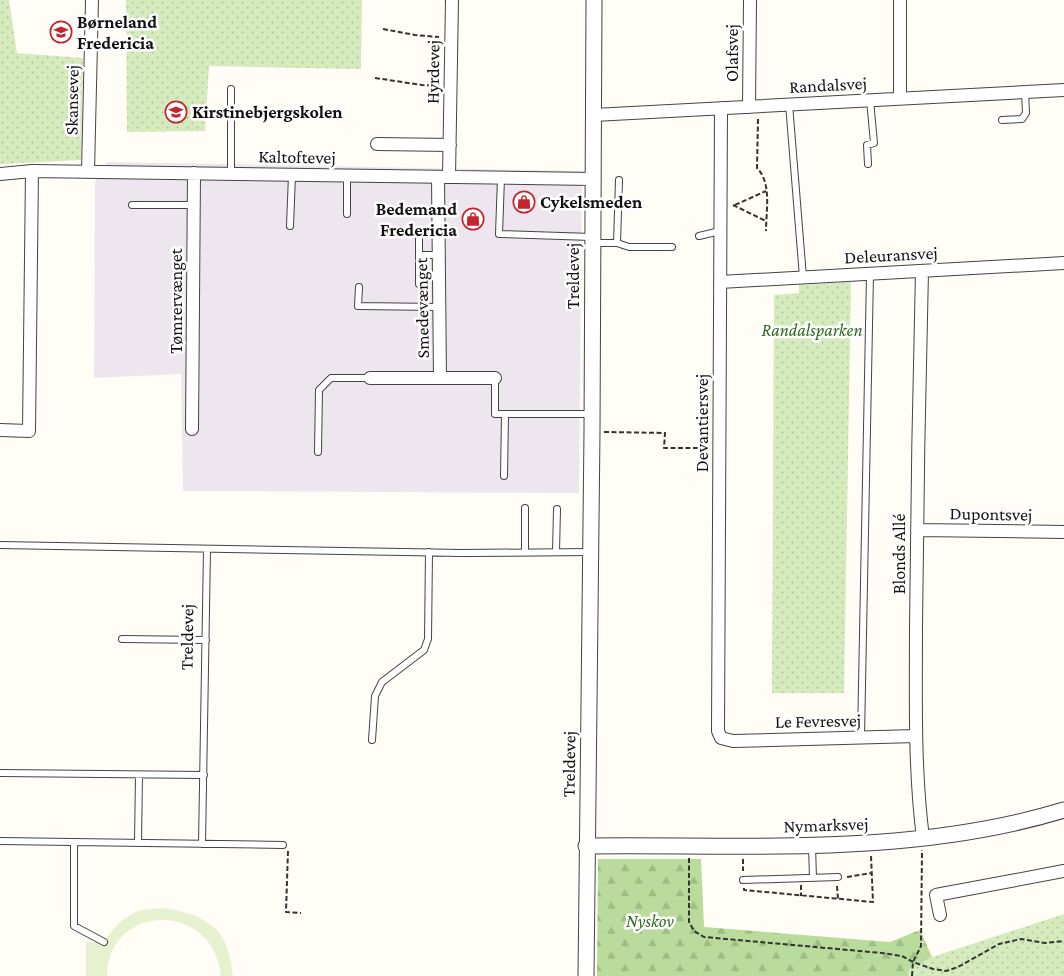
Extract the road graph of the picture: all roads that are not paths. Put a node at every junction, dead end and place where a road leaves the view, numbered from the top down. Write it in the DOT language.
graph roads {
  1 [pos="92,0"];
  2 [pos="452,0"];
  3 [pos="594,0"];
  4 [pos="750,0"];
  5 [pos="900,0"];
  6 [pos="231,89"];
  7 [pos="1064,90"];
  8 [pos="1025,92"];
  9 [pos="900,98"];
  10 [pos="870,100"];
  11 [pos="789,104"];
  12 [pos="753,106"];
  13 [pos="721,108"];
  14 [pos="594,115"];
  15 [pos="1002,120"];
  16 [pos="377,144"];
  17 [pos="450,144"];
  18 [pos="868,164"];
  19 [pos="32,170"];
  20 [pos="88,171"];
  21 [pos="194,173"];
  22 [pos="0,174"];
  23 [pos="231,174"];
  24 [pos="292,175"];
  25 [pos="347,176"];
  26 [pos="444,177"];
  27 [pos="502,178"];
  28 [pos="593,179"];
  29 [pos="619,180"];
  30 [pos="593,204"];
  31 [pos="132,205"];
  32 [pos="194,205"];
  33 [pos="618,205"];
  34 [pos="347,214"];
  35 [pos="290,226"];
  36 [pos="419,230"];
  37 [pos="720,231"];
  38 [pos="699,236"];
  39 [pos="592,240"];
  40 [pos="617,243"];
  41 [pos="672,247"];
  42 [pos="419,255"];
  43 [pos="438,255"];
  44 [pos="1064,263"];
  45 [pos="922,271"];
  46 [pos="870,274"];
  47 [pos="803,277"];
  48 [pos="720,282"];
  49 [pos="419,284"];
  50 [pos="359,287"];
  51 [pos="439,307"];
  52 [pos="370,378"];
  53 [pos="440,378"];
  54 [pos="495,378"];
  55 [pos="505,414"];
  56 [pos="592,414"];
  57 [pos="192,429"];
  58 [pos="0,430"];
  59 [pos="318,452"];
  60 [pos="504,476"];
  61 [pos="525,508"];
  62 [pos="557,509"];
  63 [pos="917,530"];
  64 [pos="1064,532"];
  65 [pos="0,545"];
  66 [pos="208,550"];
  67 [pos="429,552"];
  68 [pos="525,552"];
  69 [pos="556,552"];
  70 [pos="590,552"];
  71 [pos="122,639"];
  72 [pos="206,640"];
  73 [pos="916,736"];
  74 [pos="861,737"];
  75 [pos="720,738"];
  76 [pos="372,740"];
  77 [pos="0,773"];
  78 [pos="139,775"];
  79 [pos="204,775"];
  80 [pos="1064,810"];
  81 [pos="923,838"];
  82 [pos="0,841"];
  83 [pos="74,842"];
  84 [pos="138,843"];
  85 [pos="202,844"];
  86 [pos="283,845"];
  87 [pos="586,846"];
  88 [pos="812,846"];
  89 [pos="1064,871"];
  90 [pos="838,877"];
  91 [pos="813,878"];
  92 [pos="743,880"];
  93 [pos="940,914"];
  94 [pos="104,942"];
  95 [pos="586,976"];
  1 -- 20 [label="street, Skansevej"];
  2 -- 17 [label="street, Hyrdevej"];
  3 -- 14 [label="street, Treldevej"];
  4 -- 12 [label="street, Olafsvej"];
  5 -- 9 [label="street"];
  6 -- 23 [label="lane"];
  7 -- 8 [label="street, Randalsvej"];
  8 -- 9 [label="street, Randalsvej"];
  8 -- 15 [label="lane"];
  9 -- 10 [label="street, Randalsvej"];
  10 -- 11 [label="street, Randalsvej"];
  10 -- 18 [label="lane"];
  11 -- 12 [label="street, Randalsvej"];
  11 -- 47 [label="lane"];
  12 -- 13 [label="street, Randalsvej"];
  13 -- 14 [label="street, Randalsvej"];
  13 -- 37 [label="street, Devantiersvej"];
  14 -- 28 [label="street, Treldevej"];
  16 -- 17 [label="street"];
  17 -- 26 [label="street, Hyrdevej"];
  19 -- 20 [label="street, Kaltoftevej"];
  19 -- 22 [label="street, Kaltoftevej"];
  19 -- 58 [label="street"];
  20 -- 21 [label="street, Kaltoftevej"];
  21 -- 23 [label="street, Kaltoftevej"];
  21 -- 32 [label="street, Tømrervænget"];
  23 -- 24 [label="street, Kaltoftevej"];
  24 -- 25 [label="street, Kaltoftevej"];
  24 -- 35 [label="lane"];
  25 -- 26 [label="street, Kaltoftevej"];
  25 -- 34 [label="lane"];
  26 -- 27 [label="street, Kaltoftevej"];
  26 -- 43 [label="street, Smedevænget"];
  27 -- 28 [label="street, Kaltoftevej"];
  27 -- 39 [label="lane"];
  28 -- 30 [label="street, Treldevej"];
  29 -- 33 [label="lane"];
  30 -- 33 [label="lane"];
  30 -- 39 [label="street, Treldevej"];
  31 -- 32 [label="lane"];
  32 -- 57 [label="street, Tømrervænget"];
  33 -- 40 [label="lane"];
  36 -- 42 [label="lane"];
  37 -- 38 [label="lane"];
  37 -- 48 [label="street, Devantiersvej"];
  39 -- 40 [label="lane"];
  39 -- 56 [label="street, Treldevej"];
  40 -- 41 [label="lane"];
  42 -- 43 [label="lane"];
  42 -- 49 [label="lane"];
  43 -- 51 [label="street, Smedevænget"];
  44 -- 45 [label="street, Deleuransvej"];
  45 -- 46 [label="street, Deleuransvej"];
  45 -- 63 [label="street, Blonds Allé"];
  46 -- 47 [label="street, Deleuransvej"];
  46 -- 74 [label="lane"];
  47 -- 48 [label="street, Deleuransvej"];
  48 -- 75 [label="street, Devantiersvej"];
  50 -- 51 [label="lane"];
  51 -- 53 [label="street, Smedevænget"];
  52 -- 53 [label="street, Smedevænget"];
  52 -- 59 [label="lane"];
  53 -- 54 [label="street, Smedevænget"];
  54 -- 55 [label="lane"];
  55 -- 56 [label="lane"];
  55 -- 60 [label="lane"];
  56 -- 70 [label="street, Treldevej"];
  61 -- 68 [label="lane"];
  62 -- 69 [label="lane"];
  63 -- 64 [label="street, Dupontsvej"];
  63 -- 73 [label="street, Blonds Allé"];
  65 -- 66 [label="lane"];
  66 -- 67 [label="lane"];
  66 -- 72 [label="lane, Treldevej"];
  67 -- 68 [label="lane"];
  67 -- 76 [label="lane"];
  68 -- 69 [label="lane"];
  69 -- 70 [label="lane"];
  70 -- 87 [label="street, Treldevej"];
  71 -- 72 [label="lane"];
  72 -- 79 [label="lane, Treldevej"];
  73 -- 74 [label="street, Le Fevresvej"];
  73 -- 81 [label="street, Blonds Allé"];
  74 -- 75 [label="street, Le Fevresvej"];
  77 -- 78 [label="lane"];
  78 -- 79 [label="lane"];
  78 -- 84 [label="lane"];
  79 -- 85 [label="lane, Treldevej"];
  80 -- 81 [label="street, Nymarksvej"];
  81 -- 88 [label="street, Nymarksvej"];
  82 -- 83 [label="lane"];
  83 -- 84 [label="lane"];
  83 -- 94 [label="lane"];
  84 -- 85 [label="lane"];
  85 -- 86 [label="lane"];
  87 -- 88 [label="street, Nymarksvej"];
  87 -- 95 [label="street, Treldevej"];
  88 -- 91 [label="lane"];
  89 -- 93 [label="street"];
  90 -- 91 [label="lane"];
  91 -- 92 [label="lane"];
}
